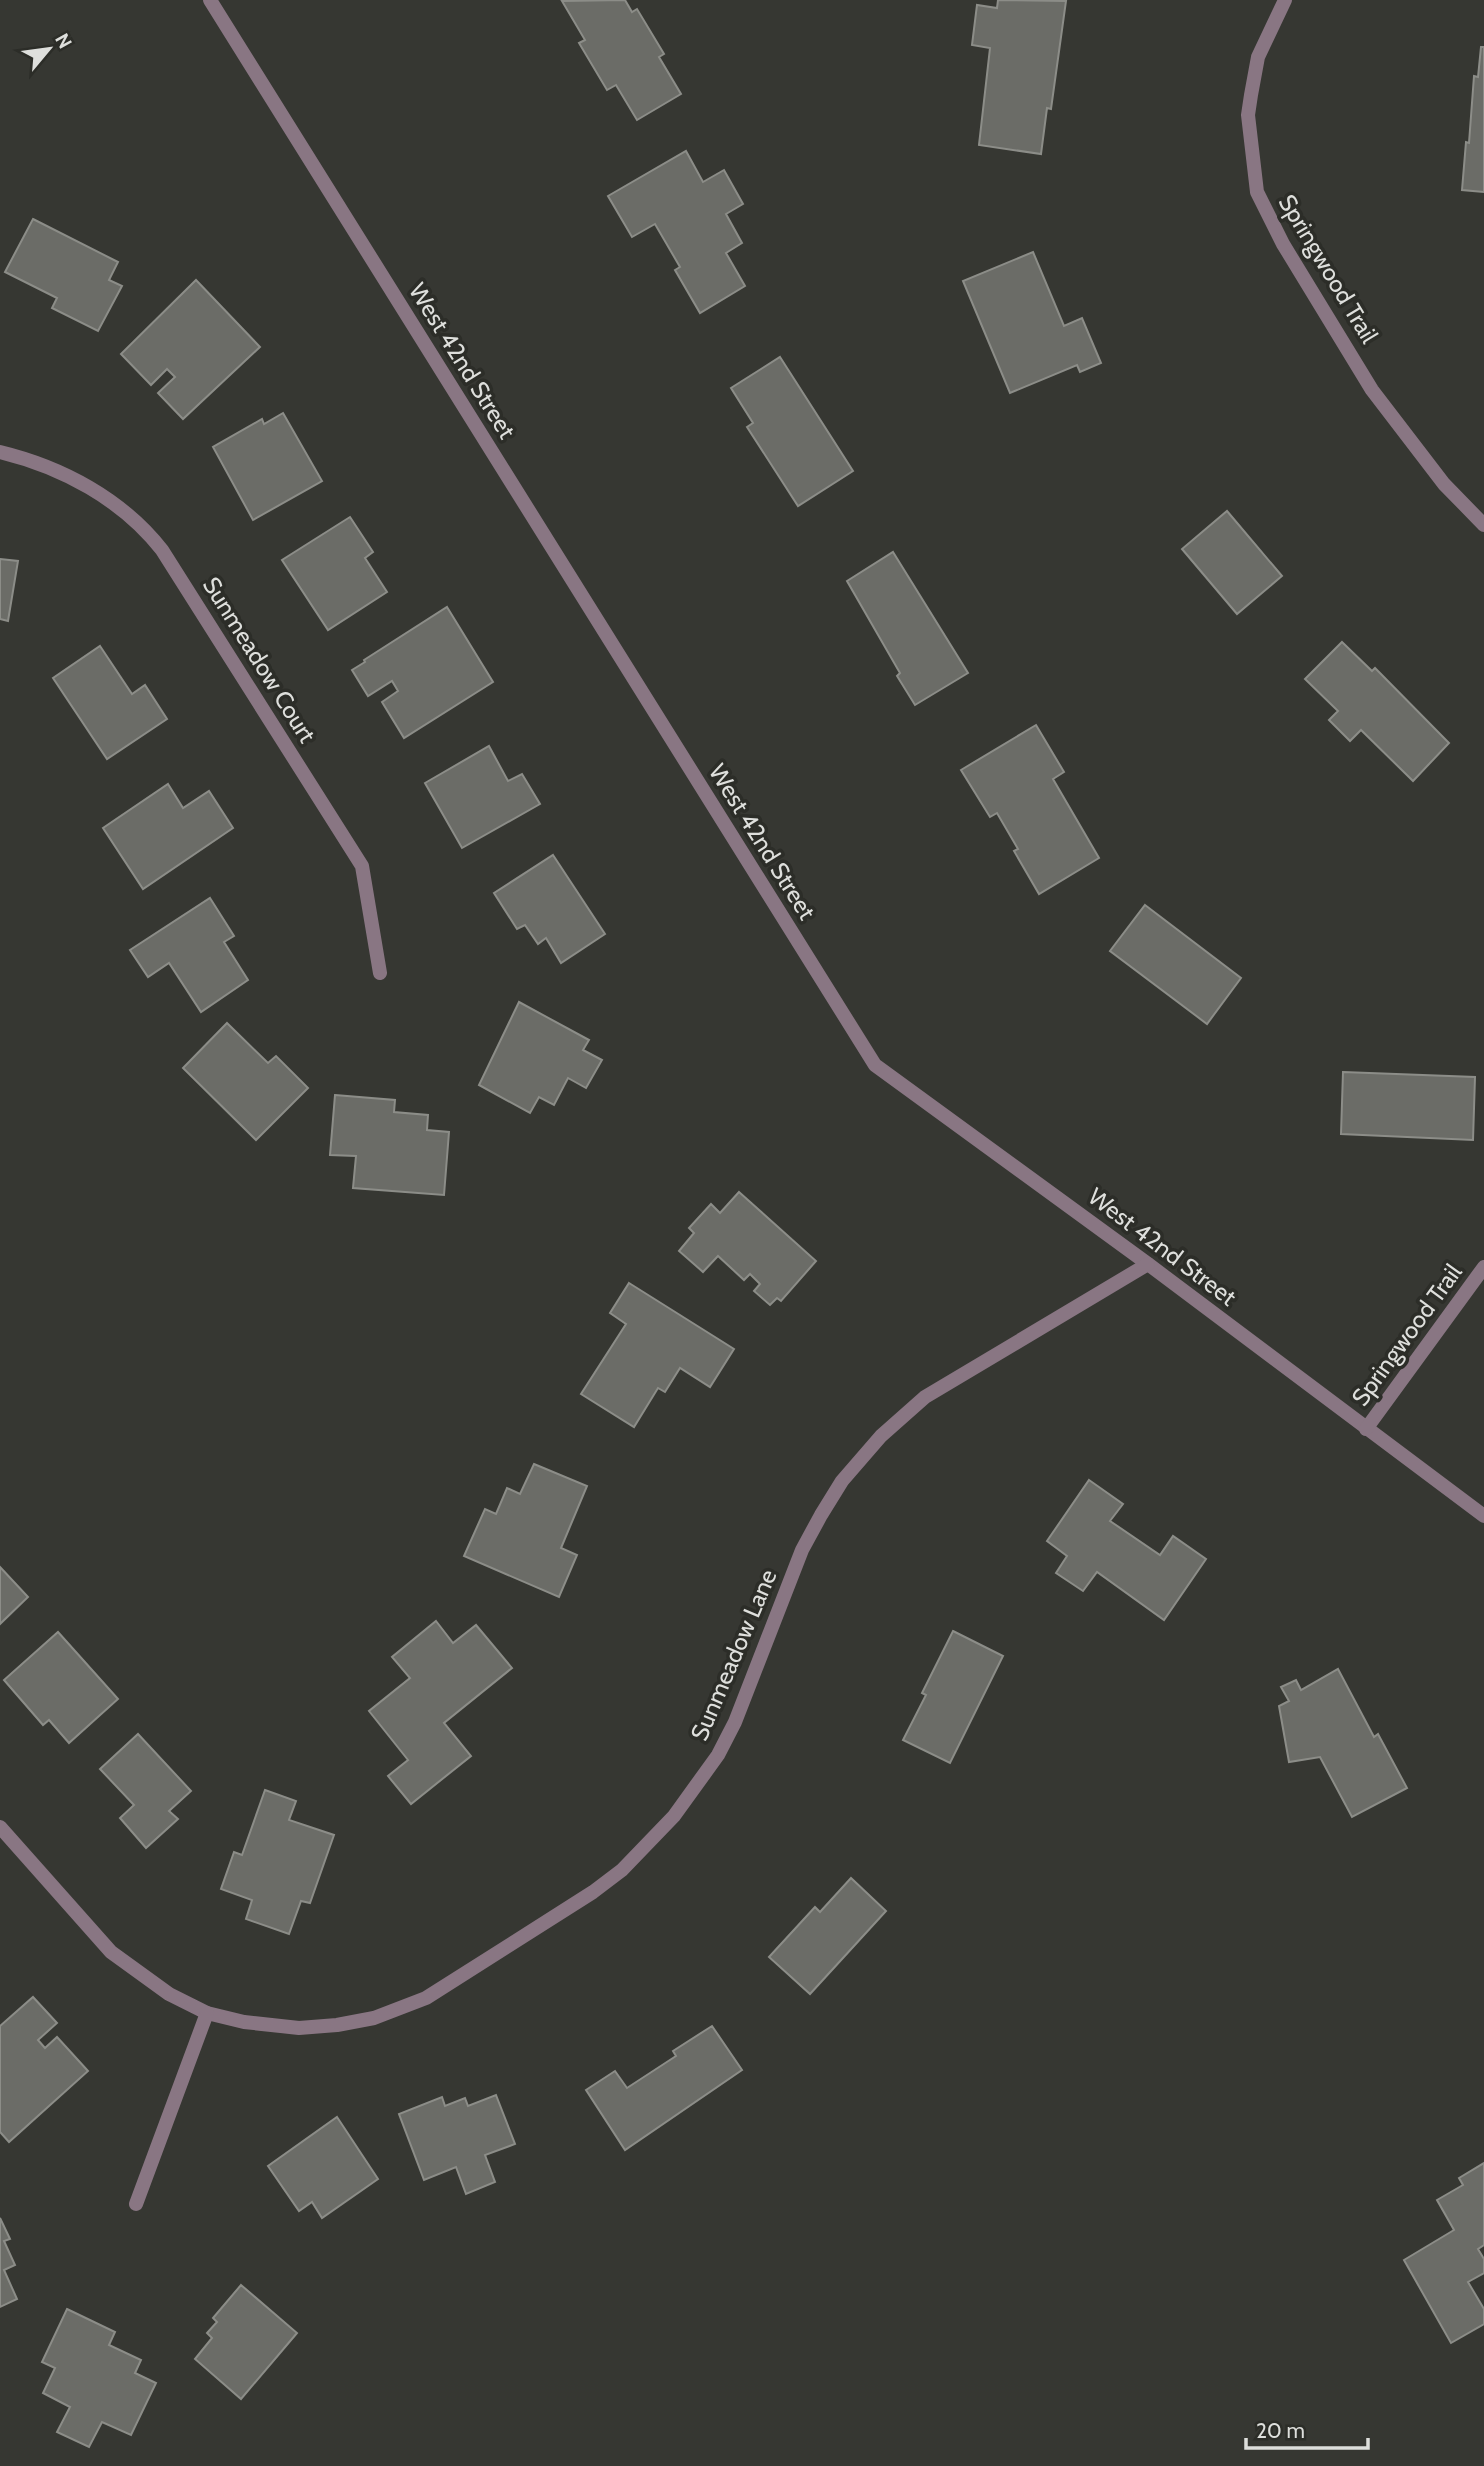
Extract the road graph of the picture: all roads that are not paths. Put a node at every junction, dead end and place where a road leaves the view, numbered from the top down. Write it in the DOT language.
graph roads {
  1 [pos="210,0"];
  2 [pos="1285,0"];
  3 [pos="0,452"];
  4 [pos="1484,525"];
  5 [pos="380,974"];
  6 [pos="1148,1264"];
  7 [pos="1484,1267"];
  8 [pos="1366,1429"];
  9 [pos="1484,1516"];
  10 [pos="0,1827"];
  11 [pos="207,2013"];
  12 [pos="136,2204"];
  1 -- 6 [label="street, West 42nd Street"];
  2 -- 4 [label="street, Springwood Trail"];
  3 -- 5 [label="street, Sunmeadow Court"];
  6 -- 8 [label="street, West 42nd Street"];
  6 -- 11 [label="street, Sunmeadow Lane"];
  7 -- 8 [label="street, Springwood Trail"];
  8 -- 9 [label="street, West 42nd Street"];
  10 -- 11 [label="street, Sunmeadow Lane"];
  11 -- 12 [label="street"];
}
